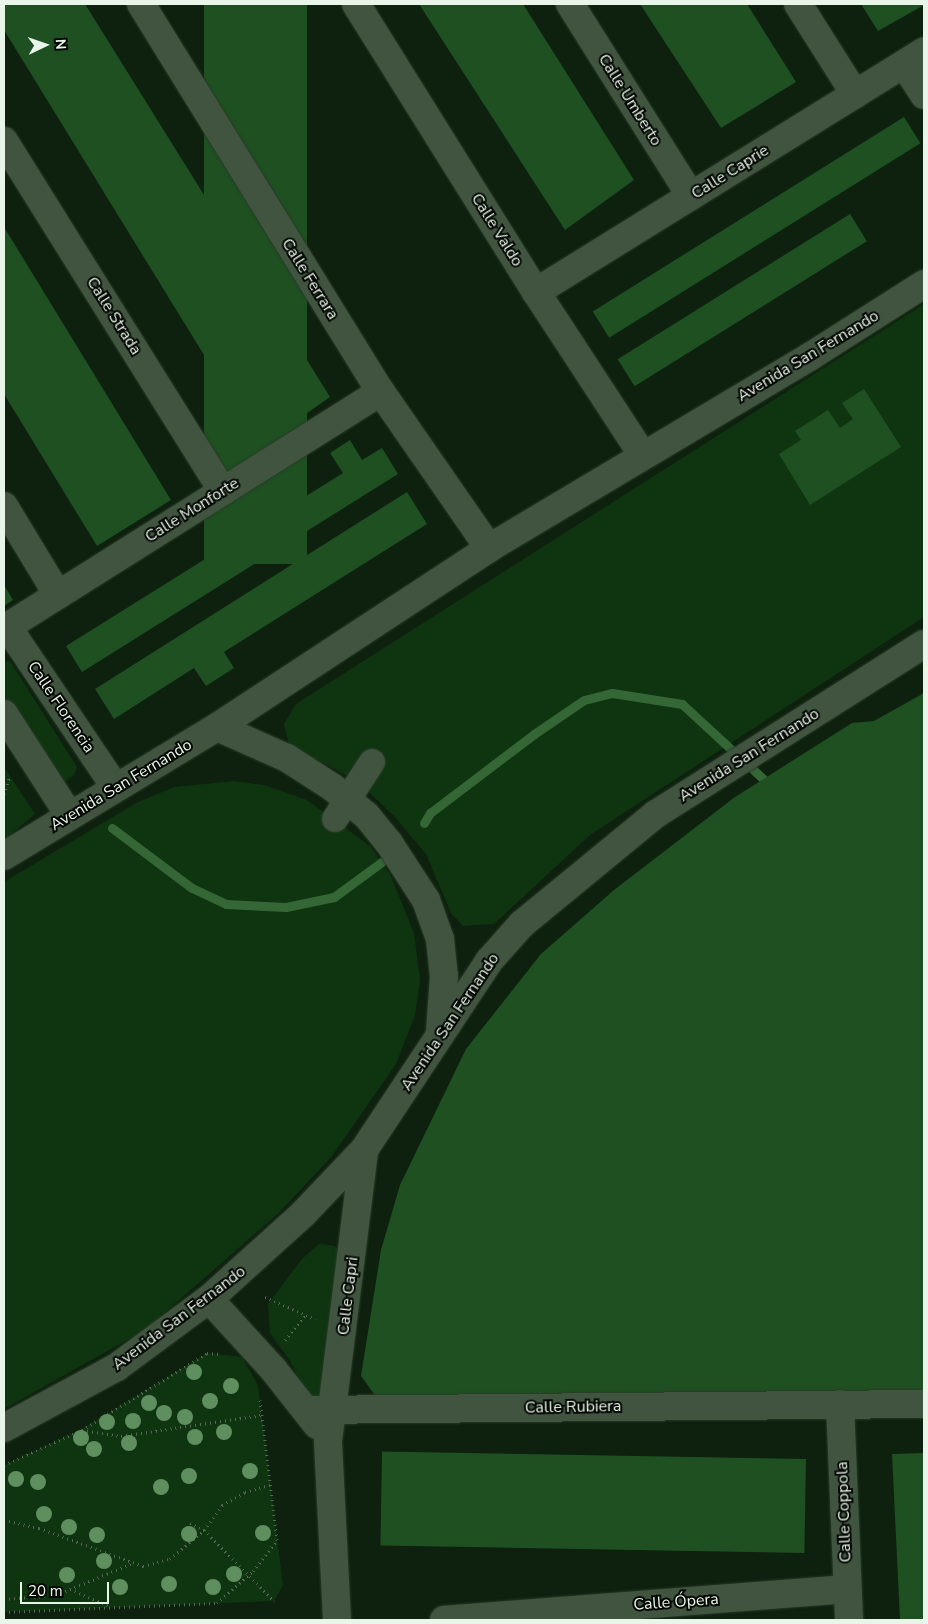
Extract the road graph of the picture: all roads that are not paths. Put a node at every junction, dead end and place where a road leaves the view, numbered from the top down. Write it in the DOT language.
graph roads {
  1 [pos="141,4"];
  2 [pos="356,4"];
  3 [pos="570,4"];
  4 [pos="798,4"];
  5 [pos="914,58"];
  6 [pos="855,94"];
  7 [pos="924,95"];
  8 [pos="4,142"];
  9 [pos="691,196"];
  10 [pos="924,284"];
  11 [pos="536,292"];
  12 [pos="381,392"];
  13 [pos="642,454"];
  14 [pos="224,491"];
  15 [pos="4,506"];
  16 [pos="489,548"];
  17 [pos="58,595"];
  18 [pos="6,628"];
  19 [pos="924,644"];
  20 [pos="4,714"];
  21 [pos="217,727"];
  22 [pos="372,762"];
  23 [pos="115,787"];
  24 [pos="341,810"];
  25 [pos="69,815"];
  26 [pos="4,856"];
  27 [pos="440,1034"];
  28 [pos="364,1150"];
  29 [pos="209,1300"];
  30 [pos="840,1404"];
  31 [pos="924,1404"];
  32 [pos="306,1410"];
  33 [pos="334,1410"];
  34 [pos="4,1428"];
  35 [pos="328,1441"];
  36 [pos="847,1589"];
  37 [pos="337,1620"];
  38 [pos="444,1620"];
  39 [pos="849,1620"];
  1 -- 12 [label="street, Calle Ferrara"];
  2 -- 11 [label="street, Calle Valdo"];
  3 -- 9 [label="street, Calle Umberto"];
  4 -- 6 [label="street"];
  5 -- 6 [label="street, Calle Caprie"];
  5 -- 7 [label="street"];
  6 -- 9 [label="street, Calle Caprie"];
  8 -- 14 [label="street, Calle Strada"];
  9 -- 11 [label="street, Calle Caprie"];
  10 -- 13 [label="street, Avenida San Fernando"];
  11 -- 13 [label="street, Calle Valdo"];
  12 -- 14 [label="street, Calle Monforte"];
  12 -- 16 [label="street, Calle Ferrara"];
  13 -- 16 [label="street, Avenida San Fernando"];
  14 -- 17 [label="street, Calle Monforte"];
  15 -- 17 [label="street"];
  16 -- 21 [label="street, Avenida San Fernando"];
  17 -- 18 [label="street, Calle Monforte"];
  18 -- 23 [label="street, Calle Florencia"];
  19 -- 27 [label="street, Avenida San Fernando"];
  20 -- 25 [label="street"];
  21 -- 23 [label="street, Avenida San Fernando"];
  21 -- 24 [label="street"];
  22 -- 24 [label="street"];
  23 -- 25 [label="street, Avenida San Fernando"];
  24 -- 27 [label="street"];
  25 -- 26 [label="street, Avenida San Fernando"];
  27 -- 28 [label="street, Avenida San Fernando"];
  28 -- 29 [label="street, Avenida San Fernando"];
  28 -- 33 [label="street, Calle Capri"];
  29 -- 32 [label="street"];
  29 -- 34 [label="street, Avenida San Fernando"];
  30 -- 31 [label="street, Calle Rubiera"];
  30 -- 33 [label="street, Calle Rubiera"];
  30 -- 36 [label="street, Calle Coppola"];
  32 -- 33 [label="street, Calle Rubiera"];
  32 -- 35 [label="street"];
  33 -- 35 [label="street, Calle Capri"];
  35 -- 37 [label="street, Calle Capri"];
  36 -- 38 [label="street, Calle Ópera"];
  36 -- 39 [label="street, Calle Coppola"];
}
